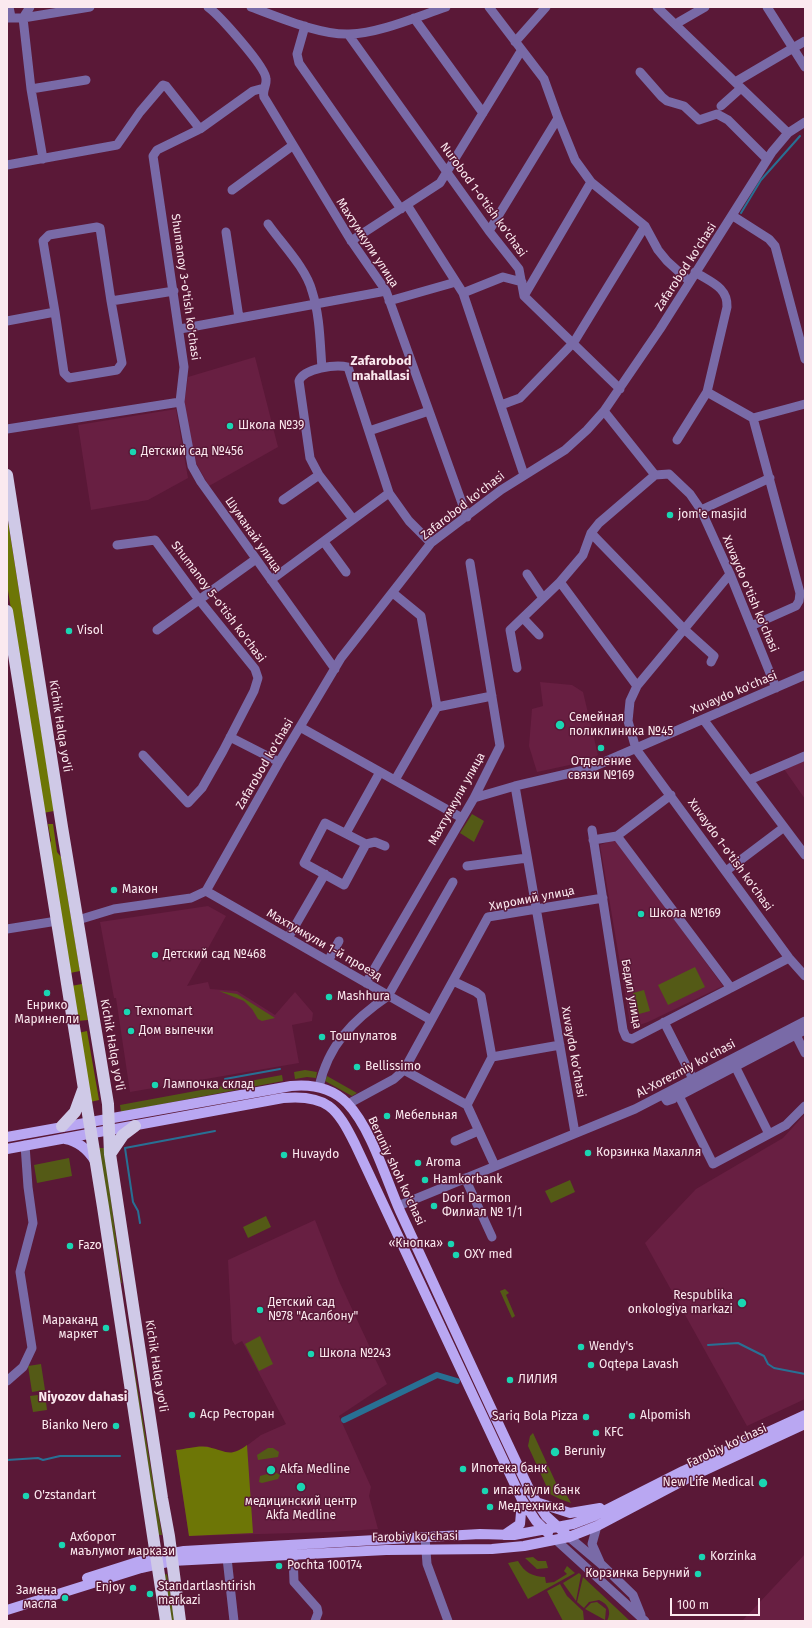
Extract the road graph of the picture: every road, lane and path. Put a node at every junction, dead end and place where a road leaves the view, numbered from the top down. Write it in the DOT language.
graph roads {
  1 [pos="9,7"];
  2 [pos="30,7"];
  3 [pos="90,7"];
  4 [pos="208,7"];
  5 [pos="251,7"];
  6 [pos="446,7"];
  7 [pos="489,7"];
  8 [pos="546,7"];
  9 [pos="657,7"];
  10 [pos="705,7"];
  11 [pos="767,7"];
  12 [pos="9,18"];
  13 [pos="23,18"];
  14 [pos="414,18"];
  15 [pos="679,22"];
  16 [pos="305,26"];
  17 [pos="348,34"];
  18 [pos="805,41"];
  19 [pos="514,42"];
  20 [pos="793,48"];
  21 [pos="521,51"];
  22 [pos="805,67"];
  23 [pos="640,72"];
  24 [pos="86,80"];
  25 [pos="739,85"];
  26 [pos="264,88"];
  27 [pos="31,89"];
  28 [pos="721,106"];
  29 [pos="483,113"];
  30 [pos="558,118"];
  31 [pos="805,122"];
  32 [pos="200,129"];
  33 [pos="788,133"];
  34 [pos="292,146"];
  35 [pos="43,159"];
  36 [pos="767,159"];
  37 [pos="7,165"];
  38 [pos="447,172"];
  39 [pos="591,182"];
  40 [pos="232,190"];
  41 [pos="404,207"];
  42 [pos="733,216"];
  43 [pos="268,224"];
  44 [pos="645,226"];
  45 [pos="489,231"];
  46 [pos="226,232"];
  47 [pos="351,241"];
  48 [pos="695,272"];
  49 [pos="689,281"];
  50 [pos="456,282"];
  51 [pos="522,282"];
  52 [pos="174,291"];
  53 [pos="386,291"];
  54 [pos="463,293"];
  55 [pos="524,296"];
  56 [pos="111,301"];
  57 [pos="389,301"];
  58 [pos="316,304"];
  59 [pos="55,312"];
  60 [pos="239,318"];
  61 [pos="7,321"];
  62 [pos="180,329"];
  63 [pos="574,342"];
  64 [pos="805,359"];
  65 [pos="322,368"];
  66 [pos="620,389"];
  67 [pos="707,392"];
  68 [pos="180,402"];
  69 [pos="805,404"];
  70 [pos="502,405"];
  71 [pos="429,411"];
  72 [pos="604,411"];
  73 [pos="753,418"];
  74 [pos="7,429"];
  75 [pos="369,431"];
  76 [pos="677,440"];
  77 [pos="7,475"];
  78 [pos="319,475"];
  79 [pos="524,475"];
  80 [pos="655,475"];
  81 [pos="770,478"];
  82 [pos="390,493"];
  83 [pos="284,500"];
  84 [pos="701,510"];
  85 [pos="466,517"];
  86 [pos="353,519"];
  87 [pos="591,532"];
  88 [pos="324,542"];
  89 [pos="430,544"];
  90 [pos="116,545"];
  91 [pos="256,559"];
  92 [pos="470,563"];
  93 [pos="346,572"];
  94 [pos="526,574"];
  95 [pos="730,574"];
  96 [pos="271,580"];
  97 [pos="560,582"];
  98 [pos="393,593"];
  99 [pos="543,598"];
  100 [pos="200,600"];
  101 [pos="7,611"];
  102 [pos="523,618"];
  103 [pos="751,626"];
  104 [pos="684,629"];
  105 [pos="157,630"];
  106 [pos="539,634"];
  107 [pos="10,649"];
  108 [pos="710,662"];
  109 [pos="517,668"];
  110 [pos="335,669"];
  111 [pos="805,675"];
  112 [pos="637,686"];
  113 [pos="776,688"];
  114 [pos="492,696"];
  115 [pos="437,707"];
  116 [pos="703,719"];
  117 [pos="300,727"];
  118 [pos="230,737"];
  119 [pos="636,749"];
  120 [pos="143,755"];
  121 [pos="805,756"];
  122 [pos="279,762"];
  123 [pos="380,772"];
  124 [pos="396,780"];
  125 [pos="749,780"];
  126 [pos="515,786"];
  127 [pos="671,795"];
  128 [pos="474,798"];
  129 [pos="462,818"];
  130 [pos="61,819"];
  131 [pos="41,822"];
  132 [pos="783,828"];
  133 [pos="592,830"];
  134 [pos="346,833"];
  135 [pos="617,836"];
  136 [pos="593,840"];
  137 [pos="366,844"];
  138 [pos="385,846"];
  139 [pos="805,855"];
  140 [pos="527,858"];
  141 [pos="467,866"];
  142 [pos="726,871"];
  143 [pos="325,874"];
  144 [pos="453,882"];
  145 [pos="206,891"];
  146 [pos="603,898"];
  147 [pos="536,910"];
  148 [pos="78,920"];
  149 [pos="57,921"];
  150 [pos="7,929"];
  151 [pos="288,938"];
  152 [pos="339,941"];
  153 [pos="790,958"];
  154 [pos="328,961"];
  155 [pos="86,973"];
  156 [pos="66,975"];
  157 [pos="805,976"];
  158 [pos="453,981"];
  159 [pos="366,983"];
  160 [pos="731,988"];
  161 [pos="388,996"];
  162 [pos="431,1020"];
  163 [pos="805,1021"];
  164 [pos="664,1022"];
  165 [pos="805,1030"];
  166 [pos="796,1035"];
  167 [pos="560,1045"];
  168 [pos="805,1053"];
  169 [pos="492,1057"];
  170 [pos="735,1066"];
  171 [pos="404,1070"];
  172 [pos="693,1078"];
  173 [pos="84,1087"];
  174 [pos="319,1087"];
  175 [pos="663,1095"];
  176 [pos="676,1097"];
  177 [pos="348,1104"];
  178 [pos="468,1105"];
  179 [pos="805,1106"];
  180 [pos="108,1118"];
  181 [pos="135,1126"];
  182 [pos="90,1128"];
  183 [pos="109,1131"];
  184 [pos="478,1131"];
  185 [pos="62,1132"];
  186 [pos="575,1132"];
  187 [pos="769,1134"];
  188 [pos="7,1137"];
  189 [pos="455,1141"];
  190 [pos="25,1146"];
  191 [pos="7,1149"];
  192 [pos="110,1154"];
  193 [pos="95,1161"];
  194 [pos="495,1166"];
  195 [pos="465,1178"];
  196 [pos="379,1193"];
  197 [pos="398,1206"];
  198 [pos="394,1226"];
  199 [pos="492,1237"];
  200 [pos="130,1284"];
  201 [pos="115,1286"];
  202 [pos="133,1309"];
  203 [pos="119,1310"];
  204 [pos="7,1381"];
  205 [pos="805,1415"];
  206 [pos="805,1424"];
  207 [pos="522,1500"];
  208 [pos="536,1502"];
  209 [pos="612,1506"];
  210 [pos="597,1526"];
  211 [pos="559,1528"];
  212 [pos="544,1530"];
  213 [pos="504,1535"];
  214 [pos="425,1537"];
  215 [pos="569,1537"];
  216 [pos="556,1540"];
  217 [pos="426,1549"];
  218 [pos="293,1554"];
  219 [pos="172,1557"];
  220 [pos="227,1558"];
  221 [pos="156,1560"];
  222 [pos="601,1564"];
  223 [pos="7,1604"];
  224 [pos="7,1610"];
  225 [pos="644,1620"];
  226 [pos="166,1621"];
  227 [pos="180,1621"];
  228 [pos="234,1621"];
  229 [pos="315,1621"];
  230 [pos="448,1621"];
  1 -- 12 [label="street"];
  2 -- 13 [label="street"];
  3 -- 13 [label="street"];
  4 -- 26 [label="street, Махтумкули улица"];
  5 -- 16 [label="street"];
  6 -- 14 [label="street"];
  7 -- 19 [label="street"];
  8 -- 19 [label="street"];
  9 -- 25 [label="street"];
  10 -- 15 [label="street"];
  11 -- 20 [label="street"];
  12 -- 13 [label="street"];
  13 -- 27 [label="street"];
  14 -- 17 [label="street"];
  14 -- 29 [label="street"];
  16 -- 17 [label="street"];
  16 -- 41 [label="street"];
  17 -- 38 [label="street, Nurobod 1-o'tish ko'chasi"];
  18 -- 20 [label="street"];
  19 -- 21 [label="street"];
  20 -- 22 [label="street"];
  20 -- 25 [label="street"];
  21 -- 29 [label="street"];
  21 -- 30 [label="street"];
  23 -- 36 [label="street"];
  24 -- 27 [label="street"];
  25 -- 28 [label="street"];
  25 -- 33 [label="street"];
  26 -- 32 [label="street, Shumanoy 3-o'tish ko'chasi"];
  26 -- 34 [label="street, Махтумкули улица"];
  27 -- 35 [label="street"];
  29 -- 38 [label="street"];
  30 -- 39 [label="street"];
  30 -- 45 [label="street"];
  31 -- 33 [label="street, Zafarobod ko'chasi"];
  32 -- 35 [label="street"];
  32 -- 52 [label="street, Shumanoy 3-o'tish ko'chasi"];
  33 -- 36 [label="street, Zafarobod ko'chasi"];
  34 -- 40 [label="street"];
  34 -- 47 [label="street, Махтумкули улица"];
  35 -- 37 [label="street"];
  36 -- 42 [label="street, Zafarobod ko'chasi"];
  38 -- 41 [label="street"];
  38 -- 45 [label="street, Nurobod 1-o'tish ko'chasi"];
  39 -- 44 [label="street"];
  39 -- 55 [label="street"];
  41 -- 47 [label="street"];
  41 -- 50 [label="street"];
  42 -- 48 [label="street, Zafarobod ko'chasi"];
  42 -- 64 [label="street"];
  43 -- 58 [label="street"];
  44 -- 49 [label="street"];
  44 -- 63 [label="street"];
  45 -- 51 [label="street, Nurobod 1-o'tish ko'chasi"];
  46 -- 60 [label="street"];
  47 -- 53 [label="street, Махтумкули улица"];
  48 -- 49 [label="street, Zafarobod ko'chasi"];
  48 -- 67 [label="street"];
  49 -- 66 [label="street, Zafarobod ko'chasi"];
  50 -- 54 [label="street"];
  50 -- 57 [label="street"];
  51 -- 54 [label="street"];
  51 -- 55 [label="street, Nurobod 1-o'tish ko'chasi"];
  52 -- 56 [label="street"];
  52 -- 62 [label="street, Shumanoy 3-o'tish ko'chasi"];
  53 -- 57 [label="street, Махтумкули улица"];
  53 -- 58 [label="street"];
  54 -- 70 [label="street"];
  55 -- 63 [label="street"];
  56 -- 59 [label="street"];
  56 -- 59 [label="street"];
  57 -- 71 [label="street, Махтумкули улица"];
  58 -- 60 [label="street"];
  58 -- 65 [label="street"];
  59 -- 61 [label="street"];
  60 -- 62 [label="street"];
  62 -- 68 [label="street, Shumanoy 3-o'tish ko'chasi"];
  63 -- 66 [label="street"];
  63 -- 70 [label="street"];
  65 -- 75 [label="street"];
  65 -- 78 [label="street"];
  66 -- 72 [label="street, Zafarobod ko'chasi"];
  67 -- 73 [label="street"];
  67 -- 76 [label="street"];
  68 -- 74 [label="street"];
  68 -- 91 [label="street, Шуманай улица"];
  69 -- 73 [label="street"];
  70 -- 79 [label="street"];
  71 -- 75 [label="street"];
  71 -- 85 [label="street, Махтумкули улица"];
  72 -- 79 [label="street, Zafarobod ko'chasi"];
  72 -- 80 [label="street"];
  73 -- 81 [label="street"];
  75 -- 82 [label="street"];
  77 -- 130 [label="highway, Kichik Halqa yo'li"];
  78 -- 83 [label="street"];
  78 -- 86 [label="street"];
  79 -- 85 [label="street, Zafarobod ko'chasi"];
  80 -- 84 [label="street, Xuvaydo o'tish ko'chasi"];
  80 -- 87 [label="street"];
  81 -- 84 [label="street"];
  81 -- 103 [label="street"];
  82 -- 86 [label="street"];
  82 -- 89 [label="street"];
  84 -- 95 [label="street, Xuvaydo o'tish ko'chasi"];
  85 -- 89 [label="street, Zafarobod ko'chasi"];
  86 -- 88 [label="street"];
  87 -- 97 [label="street"];
  87 -- 104 [label="street"];
  88 -- 93 [label="street"];
  88 -- 96 [label="street"];
  89 -- 98 [label="street, Zafarobod ko'chasi"];
  90 -- 100 [label="street, Shumanoy 5-o'tish ko'chasi"];
  91 -- 96 [label="street, Шуманай улица"];
  91 -- 100 [label="street"];
  92 -- 114 [label="street, Махтумкули улица"];
  94 -- 99 [label="street"];
  95 -- 103 [label="street, Xuvaydo o'tish ko'chasi"];
  95 -- 104 [label="street, Xuvaydo 1-o'tish ko'chasi"];
  96 -- 110 [label="street, Шуманай улица"];
  97 -- 99 [label="street"];
  97 -- 112 [label="street"];
  98 -- 110 [label="street, Zafarobod ko'chasi"];
  98 -- 115 [label="street"];
  99 -- 102 [label="street"];
  100 -- 105 [label="street"];
  100 -- 118 [label="street, Shumanoy 5-o'tish ko'chasi"];
  101 -- 107 [label="highway"];
  102 -- 106 [label="street"];
  102 -- 109 [label="street"];
  103 -- 113 [label="street, Xuvaydo o'tish ko'chasi"];
  104 -- 108 [label="street"];
  104 -- 112 [label="street, Xuvaydo 1-o'tish ko'chasi"];
  107 -- 131 [label="highway"];
  110 -- 117 [label="street, Zafarobod ko'chasi"];
  111 -- 113 [label="street, Xuvaydo ko'chasi"];
  112 -- 119 [label="street, Xuvaydo 1-o'tish ko'chasi"];
  113 -- 116 [label="street, Xuvaydo ko'chasi"];
  114 -- 115 [label="street"];
  114 -- 128 [label="street, Махтумкули улица"];
  115 -- 124 [label="street"];
  116 -- 119 [label="street, Xuvaydo ko'chasi"];
  116 -- 125 [label="street"];
  117 -- 122 [label="street, Zafarobod ko'chasi"];
  117 -- 123 [label="street"];
  118 -- 120 [label="street, Shumanoy 5-o'tish ko'chasi"];
  118 -- 122 [label="street"];
  119 -- 126 [label="street, Xuvaydo ko'chasi"];
  119 -- 127 [label="street, Xuvaydo 1-o'tish ko'chasi"];
  121 -- 125 [label="street"];
  122 -- 145 [label="street, Zafarobod ko'chasi"];
  123 -- 124 [label="street"];
  123 -- 134 [label="street"];
  124 -- 129 [label="street"];
  125 -- 132 [label="street"];
  126 -- 128 [label="street, Xuvaydo ko'chasi"];
  126 -- 140 [label="street, Xuvaydo ko'chasi"];
  127 -- 135 [label="street"];
  127 -- 142 [label="street, Xuvaydo 1-o'tish ko'chasi"];
  128 -- 129 [label="street, Махтумкули улица"];
  129 -- 159 [label="street, Махтумкули улица"];
  130 -- 131 [label="highway"];
  130 -- 148 [label="highway, Kichik Halqa yo'li"];
  131 -- 149 [label="highway"];
  132 -- 139 [label="street"];
  132 -- 142 [label="street"];
  133 -- 136 [label="street, Бедил улица"];
  134 -- 137 [label="street"];
  134 -- 143 [label="street"];
  135 -- 136 [label="street"];
  135 -- 160 [label="street"];
  136 -- 146 [label="street, Бедил улица"];
  137 -- 138 [label="street"];
  137 -- 143 [label="street"];
  140 -- 141 [label="street"];
  140 -- 147 [label="street, Xuvaydo ko'chasi"];
  142 -- 153 [label="street, Xuvaydo 1-o'tish ko'chasi"];
  143 -- 151 [label="street"];
  144 -- 161 [label="street"];
  145 -- 148 [label="street"];
  145 -- 151 [label="street, Махтумкули 1-й проезд"];
  146 -- 147 [label="street, Хиромий улица"];
  146 -- 164 [label="street, Бедил улица"];
  147 -- 158 [label="street, Хиромий улица"];
  147 -- 167 [label="street, Xuvaydo ko'chasi"];
  148 -- 155 [label="highway, Kichik Halqa yo'li"];
  149 -- 150 [label="street"];
  149 -- 156 [label="highway"];
  151 -- 154 [label="street, Махтумкули 1-й проезд"];
  152 -- 154 [label="street"];
  153 -- 157 [label="street, Xuvaydo 1-o'tish ko'chasi"];
  153 -- 160 [label="street, Бедил улица"];
  154 -- 159 [label="street, Махтумкули 1-й проезд"];
  155 -- 156 [label="highway"];
  155 -- 180 [label="highway, Kichik Halqa yo'li"];
  156 -- 173 [label="highway"];
  158 -- 162 [label="street, Хиромий улица"];
  158 -- 169 [label="street"];
  159 -- 161 [label="street, Махтумкули 1-й проезд"];
  160 -- 164 [label="street, Бедил улица"];
  161 -- 162 [label="street, Махтумкули 1-й проезд"];
  161 -- 174 [label="street"];
  162 -- 171 [label="street, Хиромий улица"];
  163 -- 172 [label="street, Al-Xorezmiy ko'chasi"];
  164 -- 172 [label="street"];
  165 -- 166 [label="street"];
  166 -- 168 [label="street"];
  166 -- 170 [label="street"];
  167 -- 169 [label="street"];
  167 -- 186 [label="street, Xuvaydo ko'chasi"];
  169 -- 178 [label="street"];
  170 -- 176 [label="street"];
  170 -- 187 [label="street"];
  171 -- 177 [label="street, Хиромий улица"];
  171 -- 178 [label="street"];
  172 -- 175 [label="street, Al-Xorezmiy ko'chasi"];
  173 -- 182 [label="highway"];
  173 -- 185 [label="highway"];
  174 -- 177 [label="main road, Beruniy shoh ko'chasi"];
  174 -- 180 [label="main road, Beruniy shoh ko'chasi"];
  175 -- 176 [label="street"];
  175 -- 186 [label="street, Al-Xorezmiy ko'chasi"];
  176 -- 187 [label="street"];
  177 -- 197 [label="main road, Beruniy shoh ko'chasi"];
  178 -- 184 [label="street"];
  179 -- 187 [label="street"];
  180 -- 182 [label="main road, Beruniy shoh ko'chasi"];
  180 -- 183 [label="highway, Kichik Halqa yo'li"];
  181 -- 183 [label="main road, Beruniy shoh ko'chasi"];
  181 -- 192 [label="highway"];
  181 -- 196 [label="main road, Beruniy shoh ko'chasi"];
  182 -- 183 [label="main road, Beruniy shoh ko'chasi"];
  182 -- 185 [label="main road, Beruniy shoh ko'chasi"];
  182 -- 193 [label="highway"];
  183 -- 192 [label="highway, Kichik Halqa yo'li"];
  184 -- 189 [label="street"];
  184 -- 194 [label="street"];
  185 -- 188 [label="main road, Beruniy shoh ko'chasi"];
  185 -- 190 [label="main road, Beruniy shoh ko'chasi"];
  185 -- 193 [label="main road"];
  186 -- 194 [label="street"];
  190 -- 191 [label="main road, Beruniy shoh ko'chasi"];
  190 -- 204 [label="street"];
  192 -- 200 [label="highway, Kichik Halqa yo'li"];
  193 -- 201 [label="highway"];
  194 -- 195 [label="street"];
  195 -- 197 [label="street"];
  195 -- 199 [label="street"];
  196 -- 197 [label="main road"];
  196 -- 198 [label="main road, Beruniy shoh ko'chasi"];
  197 -- 198 [label="main road"];
  197 -- 208 [label="main road, Beruniy shoh ko'chasi"];
  198 -- 207 [label="main road, Beruniy shoh ko'chasi"];
  200 -- 201 [label="highway"];
  200 -- 202 [label="highway, Kichik Halqa yo'li"];
  201 -- 203 [label="highway"];
  202 -- 203 [label="highway"];
  202 -- 219 [label="highway, Kichik Halqa yo'li"];
  203 -- 221 [label="highway"];
  205 -- 209 [label="main road, Farobiy ko'chasi"];
  206 -- 210 [label="main road, Farobiy ko'chasi"];
  207 -- 212 [label="main road, Beruniy shoh ko'chasi"];
  207 -- 213 [label="main road"];
  208 -- 209 [label="main road"];
  208 -- 211 [label="main road, Beruniy shoh ko'chasi"];
  209 -- 211 [label="main road, Farobiy ko'chasi"];
  210 -- 215 [label="main road, Farobiy ko'chasi"];
  210 -- 222 [label="street"];
  211 -- 212 [label="main road, Farobiy ko'chasi"];
  211 -- 215 [label="main road, Beruniy shoh ko'chasi"];
  211 -- 216 [label="main road"];
  212 -- 213 [label="main road, Farobiy ko'chasi"];
  212 -- 216 [label="main road, Beruniy shoh ko'chasi"];
  213 -- 214 [label="main road, Farobiy ko'chasi"];
  214 -- 217 [label="street"];
  214 -- 219 [label="main road, Farobiy ko'chasi"];
  215 -- 216 [label="main road, Farobiy ko'chasi"];
  215 -- 222 [label="street"];
  216 -- 217 [label="main road, Farobiy ko'chasi"];
  216 -- 225 [label="street"];
  217 -- 218 [label="main road, Farobiy ko'chasi"];
  217 -- 230 [label="street"];
  218 -- 220 [label="main road, Farobiy ko'chasi"];
  218 -- 229 [label="street"];
  219 -- 220 [label="main road, Farobiy ko'chasi"];
  219 -- 221 [label="main road, Farobiy ko'chasi"];
  219 -- 227 [label="highway, Kichik Halqa yo'li"];
  220 -- 228 [label="street"];
  221 -- 223 [label="main road, Farobiy ko'chasi"];
  221 -- 224 [label="main road, Farobiy ko'chasi"];
  221 -- 226 [label="highway"];
  222 -- 225 [label="street"];
}
